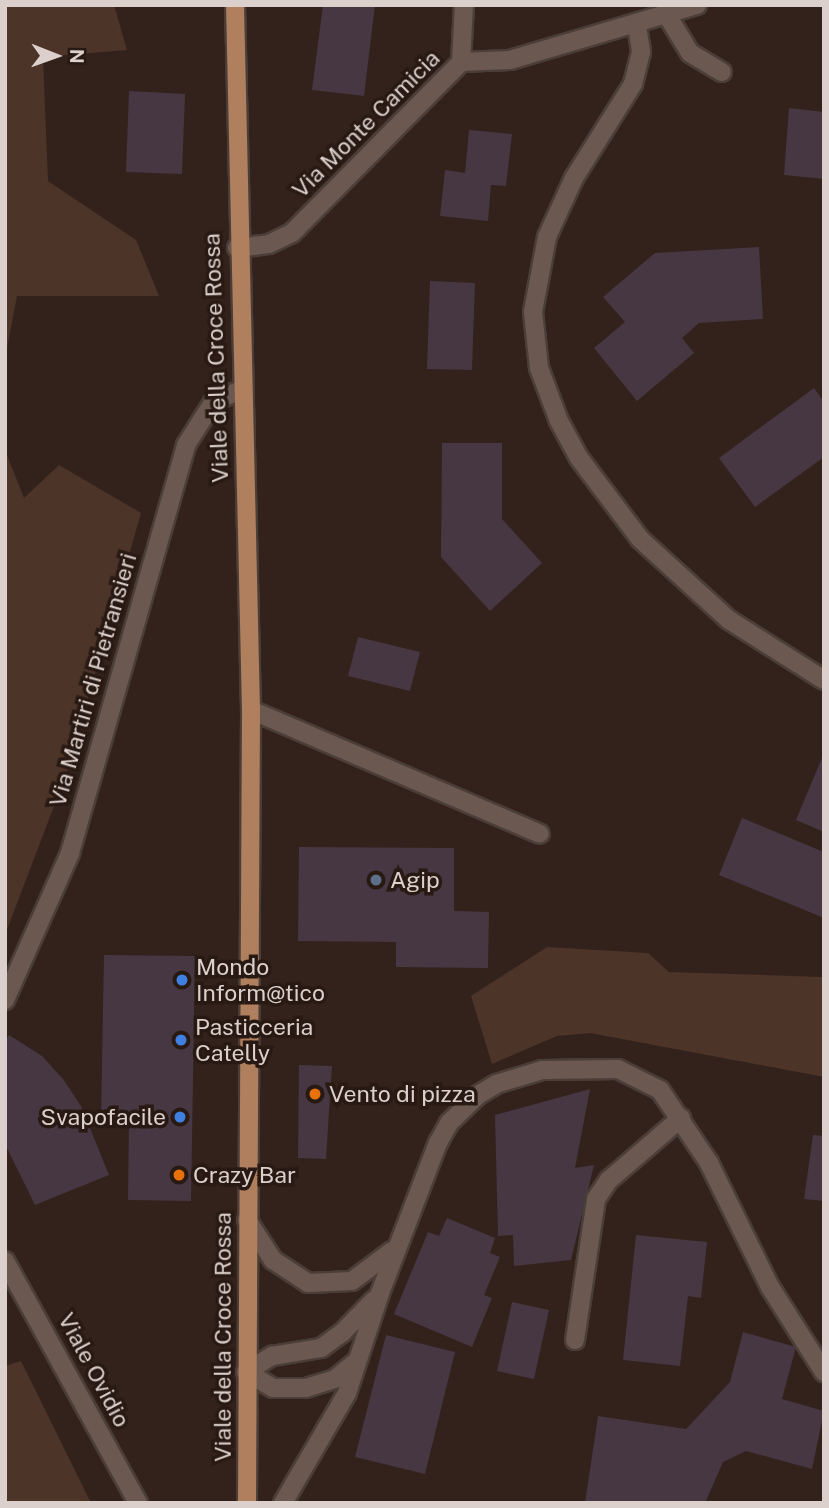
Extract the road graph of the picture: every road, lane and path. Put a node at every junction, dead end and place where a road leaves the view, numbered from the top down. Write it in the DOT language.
graph roads {
  1 [pos="235,5"];
  2 [pos="464,5"];
  3 [pos="697,5"];
  4 [pos="667,16"];
  5 [pos="637,26"];
  6 [pos="461,62"];
  7 [pos="722,72"];
  8 [pos="237,248"];
  9 [pos="241,390"];
  10 [pos="824,680"];
  11 [pos="251,710"];
  12 [pos="540,834"];
  13 [pos="5,1000"];
  14 [pos="681,1118"];
  15 [pos="247,1219"];
  16 [pos="397,1246"];
  17 [pos="5,1261"];
  18 [pos="380,1293"];
  19 [pos="575,1340"];
  20 [pos="361,1355"];
  21 [pos="246,1372"];
  22 [pos="824,1372"];
  23 [pos="138,1503"];
  24 [pos="247,1503"];
  25 [pos="283,1503"];
  1 -- 8 [label="main road, Viale della Croce Rossa"];
  2 -- 6 [label="street"];
  3 -- 4 [label="street, Via Monte Camicia"];
  4 -- 5 [label="street, Via Monte Camicia"];
  4 -- 7 [label="street"];
  5 -- 6 [label="street, Via Monte Camicia"];
  5 -- 10 [label="street"];
  6 -- 8 [label="street, Via Monte Camicia"];
  8 -- 9 [label="main road, Viale della Croce Rossa"];
  9 -- 11 [label="main road, Viale della Croce Rossa"];
  9 -- 13 [label="street, Via Martiri di Pietransieri"];
  11 -- 12 [label="street"];
  11 -- 15 [label="main road, Viale della Croce Rossa"];
  14 -- 16 [label="street"];
  14 -- 19 [label="street"];
  14 -- 22 [label="street"];
  15 -- 16 [label="street"];
  15 -- 21 [label="main road, Viale della Croce Rossa"];
  16 -- 18 [label="street"];
  17 -- 23 [label="street, Viale Ovidio"];
  18 -- 20 [label="street"];
  18 -- 21 [label="street"];
  20 -- 21 [label="street"];
  20 -- 25 [label="street"];
  21 -- 24 [label="main road, Viale della Croce Rossa"];
}
